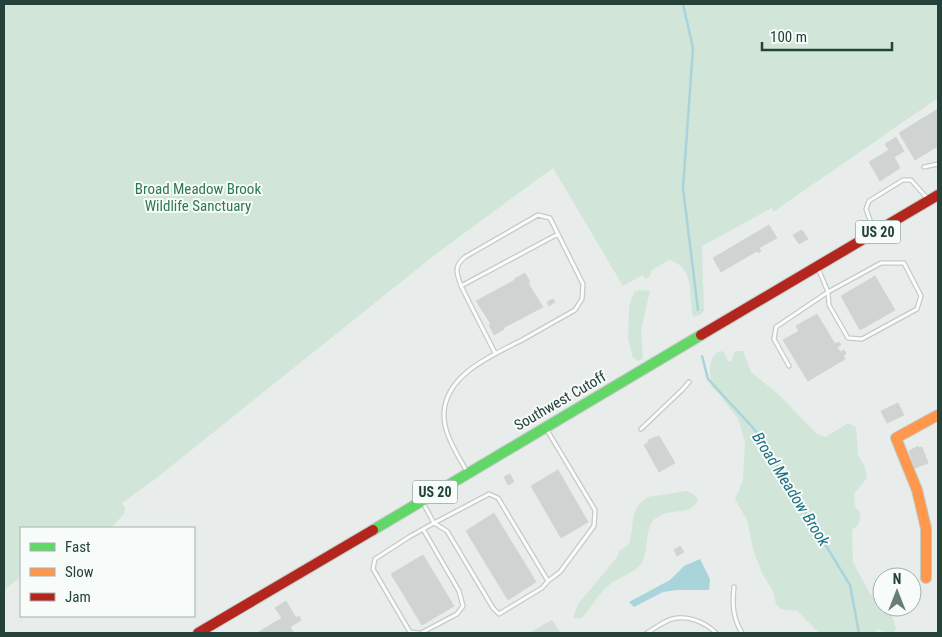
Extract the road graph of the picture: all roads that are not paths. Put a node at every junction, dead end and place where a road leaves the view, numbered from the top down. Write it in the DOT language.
graph roads {
  1 [pos="938,164"];
  2 [pos="924,166"];
  3 [pos="938,195"];
  4 [pos="929,201"];
  5 [pos="558,234"];
  6 [pos="874,234"];
  7 [pos="817,268"];
  8 [pos="461,286"];
  9 [pos="828,292"];
  10 [pos="495,353"];
  11 [pos="789,366"];
  12 [pos="689,382"];
  13 [pos="938,415"];
  14 [pos="545,427"];
  15 [pos="641,429"];
  16 [pos="468,473"];
  17 [pos="422,501"];
  18 [pos="434,523"];
  19 [pos="423,529"];
  20 [pos="926,578"];
  21 [pos="548,580"];
  22 [pos="734,587"];
  23 [pos="198,633"];
  24 [pos="420,633"];
  25 [pos="647,633"];
  26 [pos="716,633"];
  27 [pos="742,633"];
  1 -- 2 [label="lane"];
  3 -- 4 [label="main road, Southwest Cutoff / US 20"];
  4 -- 6 [label="main road, Southwest Cutoff / US 20"];
  4 -- 6 [label="lane"];
  5 -- 8 [label="lane"];
  5 -- 8 [label="lane"];
  5 -- 10 [label="lane"];
  6 -- 7 [label="main road, Southwest Cutoff / US 20"];
  7 -- 9 [label="lane"];
  7 -- 14 [label="main road, Southwest Cutoff / US 20"];
  8 -- 10 [label="lane"];
  9 -- 9 [label="lane"];
  9 -- 11 [label="lane"];
  10 -- 16 [label="lane"];
  12 -- 15 [label="lane"];
  13 -- 20 [label="main road"];
  14 -- 16 [label="main road, Southwest Cutoff / US 20"];
  14 -- 21 [label="lane"];
  16 -- 17 [label="main road, Southwest Cutoff / US 20"];
  17 -- 18 [label="lane"];
  17 -- 23 [label="main road, Southwest Cutoff / US 20"];
  18 -- 19 [label="lane"];
  18 -- 21 [label="lane"];
  18 -- 21 [label="lane"];
  19 -- 24 [label="lane"];
  19 -- 24 [label="lane"];
  22 -- 27 [label="lane"];
  25 -- 26 [label="lane"];
}
